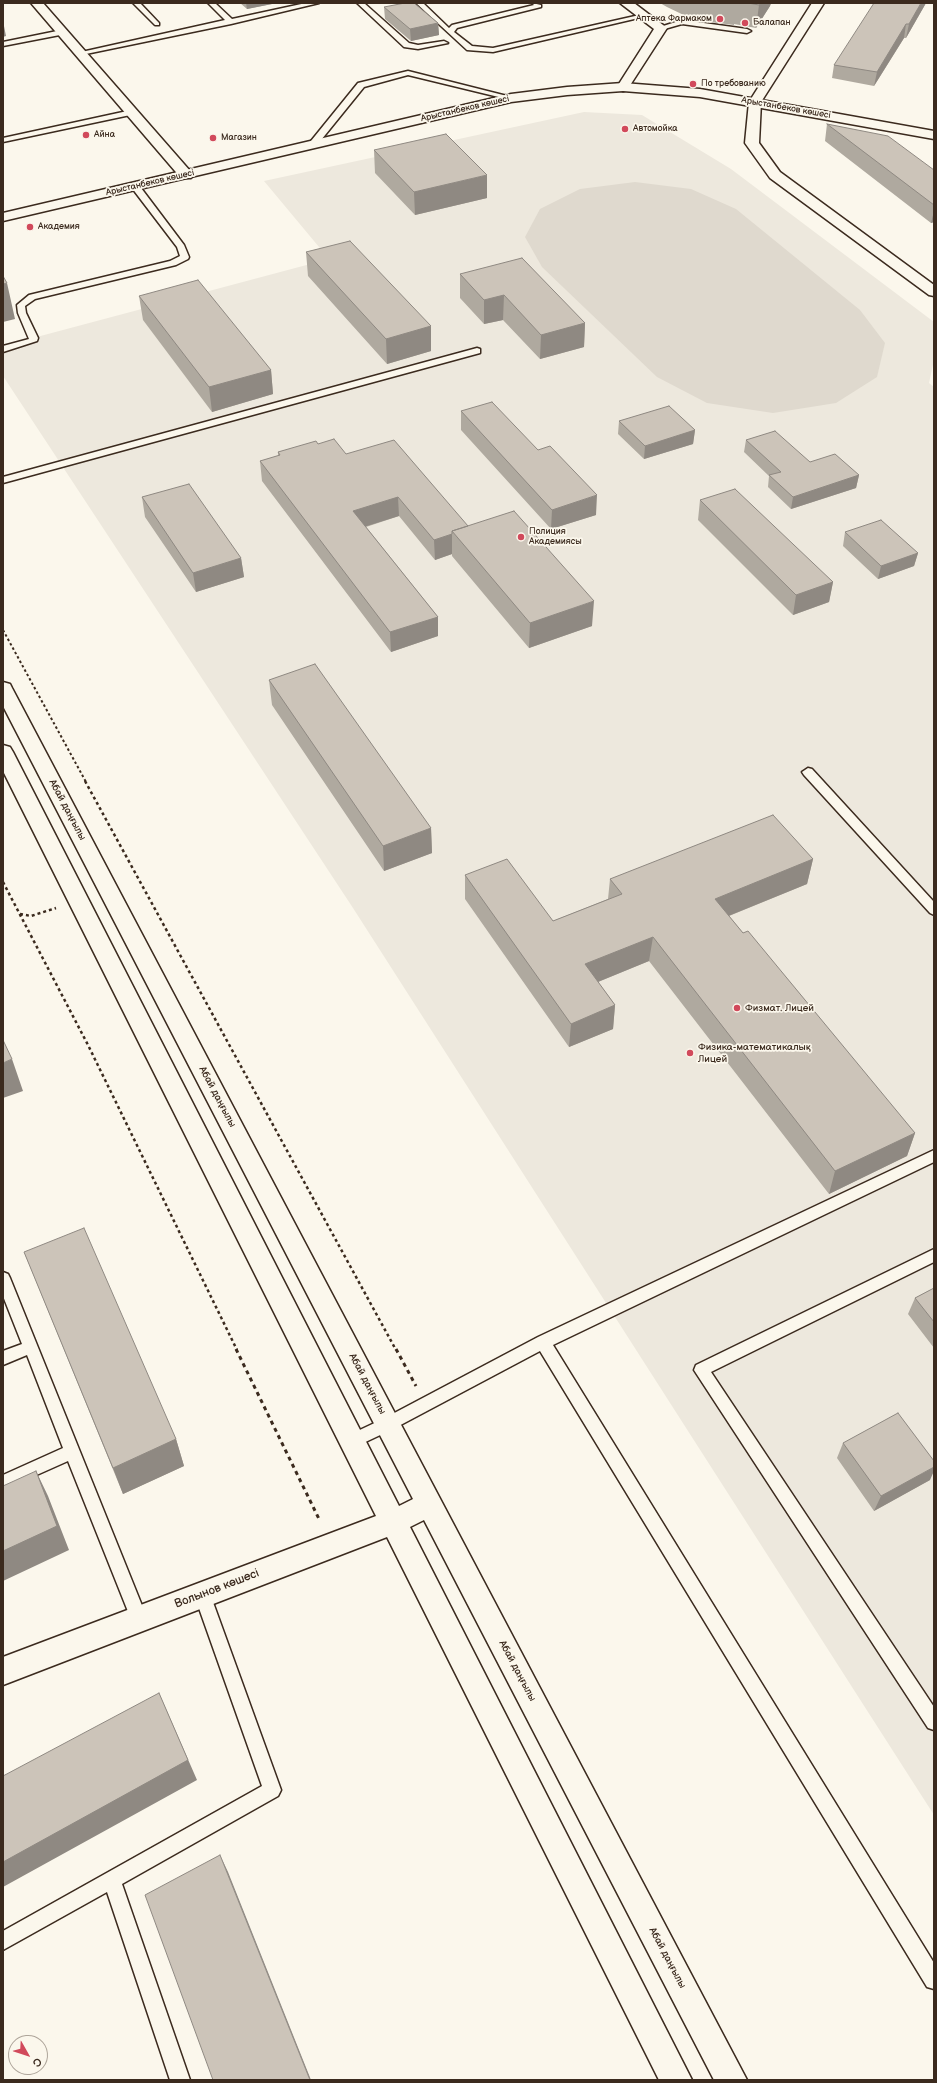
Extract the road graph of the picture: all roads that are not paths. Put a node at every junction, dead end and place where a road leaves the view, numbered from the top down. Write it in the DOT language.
graph roads {
  1 [pos="37,3"];
  2 [pos="136,3"];
  3 [pos="211,3"];
  4 [pos="316,3"];
  5 [pos="360,3"];
  6 [pos="419,3"];
  7 [pos="535,3"];
  8 [pos="626,3"];
  9 [pos="818,3"];
  10 [pos="644,16"];
  11 [pos="231,22"];
  12 [pos="157,24"];
  13 [pos="661,28"];
  14 [pos="747,31"];
  15 [pos="62,32"];
  16 [pos="450,32"];
  17 [pos="444,43"];
  18 [pos="3,44"];
  19 [pos="81,53"];
  20 [pos="623,87"];
  21 [pos="511,98"];
  22 [pos="755,102"];
  23 [pos="132,112"];
  24 [pos="934,135"];
  25 [pos="3,140"];
  26 [pos="314,143"];
  27 [pos="186,175"];
  28 [pos="135,186"];
  29 [pos="3,217"];
  30 [pos="934,292"];
  31 [pos="3,349"];
  32 [pos="477,351"];
  33 [pos="3,480"];
  34 [pos="3,688"];
  35 [pos="3,752"];
  36 [pos="808,772"];
  37 [pos="934,910"];
  38 [pos="934,1156"];
  39 [pos="934,1255"];
  40 [pos="3,1278"];
  41 [pos="543,1342"];
  42 [pos="30,1347"];
  43 [pos="3,1358"];
  44 [pos="388,1424"];
  45 [pos="352,1441"];
  46 [pos="73,1452"];
  47 [pos="3,1483"];
  48 [pos="430,1504"];
  49 [pos="393,1522"];
  50 [pos="202,1594"];
  51 [pos="139,1618"];
  52 [pos="3,1671"];
  53 [pos="934,1722"];
  54 [pos="112,1880"];
  55 [pos="3,1941"];
  56 [pos="934,1980"];
  57 [pos="180,2080"];
  58 [pos="676,2080"];
  59 [pos="731,2080"];
  1 -- 15 [label="street"];
  2 -- 12 [label="lane"];
  3 -- 11 [label="lane"];
  4 -- 11 [label="lane"];
  5 -- 17 [label="lane"];
  6 -- 16 [label="lane"];
  7 -- 16 [label="lane"];
  8 -- 10 [label="street"];
  9 -- 22 [label="street"];
  10 -- 13 [label="street"];
  10 -- 16 [label="lane"];
  11 -- 19 [label="lane"];
  13 -- 14 [label="lane"];
  13 -- 20 [label="street"];
  15 -- 18 [label="lane"];
  15 -- 19 [label="street"];
  19 -- 23 [label="street"];
  20 -- 21 [label="street, Арыстанбеков көшесі"];
  20 -- 22 [label="street, Арыстанбеков көшесі"];
  21 -- 26 [label="street, Арыстанбеков көшесі"];
  21 -- 26 [label="lane"];
  22 -- 24 [label="street, Арыстанбеков көшесі"];
  22 -- 30 [label="street"];
  23 -- 25 [label="lane"];
  23 -- 27 [label="street"];
  26 -- 27 [label="street, Арыстанбеков көшесі"];
  27 -- 28 [label="street, Арыстанбеков көшесі"];
  28 -- 29 [label="street, Арыстанбеков көшесі"];
  28 -- 31 [label="lane"];
  32 -- 33 [label="lane"];
  34 -- 44 [label="street, Абай даңғылы"];
  35 -- 45 [label="street"];
  36 -- 37 [label="lane"];
  38 -- 41 [label="lane"];
  39 -- 53 [label="lane"];
  40 -- 42 [label="lane"];
  41 -- 44 [label="lane"];
  41 -- 56 [label="lane"];
  42 -- 43 [label="lane"];
  42 -- 46 [label="lane"];
  44 -- 45 [label="lane"];
  44 -- 48 [label="street, Абай даңғылы"];
  45 -- 49 [label="street"];
  46 -- 47 [label="lane"];
  46 -- 51 [label="lane"];
  48 -- 49 [label="street, Волынов көшесі"];
  48 -- 59 [label="street, Абай даңғылы"];
  49 -- 50 [label="street, Волынов көшесі"];
  49 -- 58 [label="street"];
  50 -- 51 [label="street, Волынов көшесі"];
  50 -- 54 [label="lane"];
  51 -- 52 [label="street, Волынов көшесі"];
  54 -- 55 [label="lane"];
  54 -- 57 [label="lane"];
}
